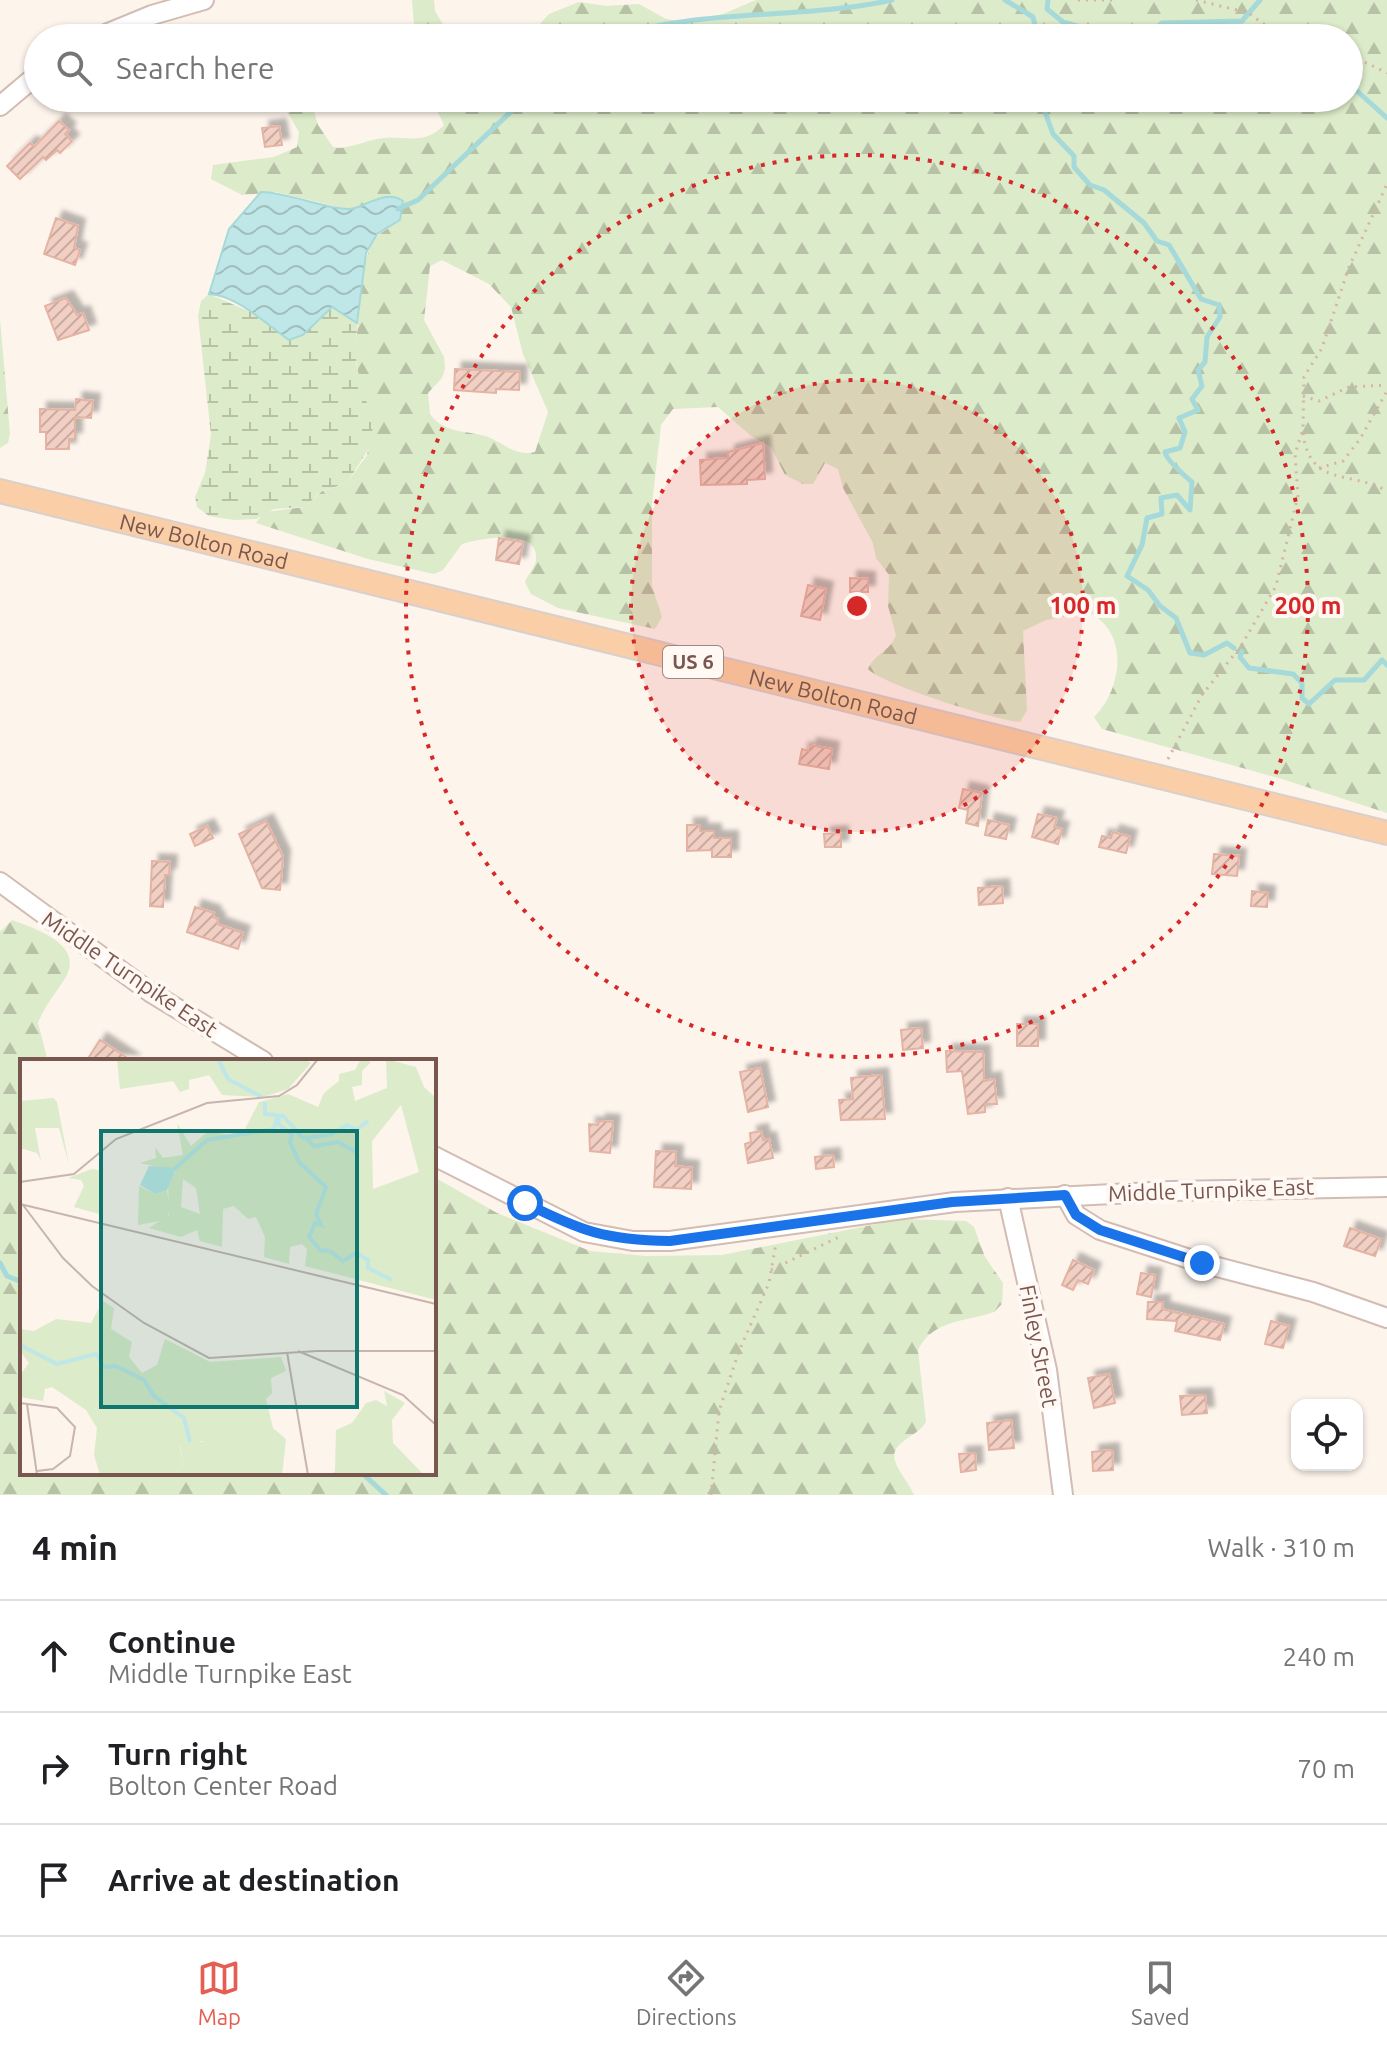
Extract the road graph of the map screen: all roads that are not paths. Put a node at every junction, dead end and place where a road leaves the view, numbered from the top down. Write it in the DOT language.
graph roads {
  1 [pos="204,0"];
  2 [pos="130,24"];
  3 [pos="24,86"];
  4 [pos="0,106"];
  5 [pos="0,491"];
  6 [pos="1387,833"];
  7 [pos="0,882"];
  8 [pos="260,1059"];
  9 [pos="436,1157"];
  10 [pos="1387,1187"];
  11 [pos="1065,1195"];
  12 [pos="1008,1198"];
  13 [pos="1387,1318"];
  14 [pos="1063,1495"];
  1 -- 2 [label="street"];
  3 -- 4 [label="street"];
  5 -- 6 [label="main road, New Bolton Road / US 6"];
  7 -- 8 [label="street, Middle Turnpike East"];
  9 -- 12 [label="street, Middle Turnpike East"];
  10 -- 11 [label="street, Middle Turnpike East"];
  11 -- 12 [label="street, Middle Turnpike East"];
  11 -- 13 [label="street"];
  12 -- 14 [label="street, Finley Street"];
}
